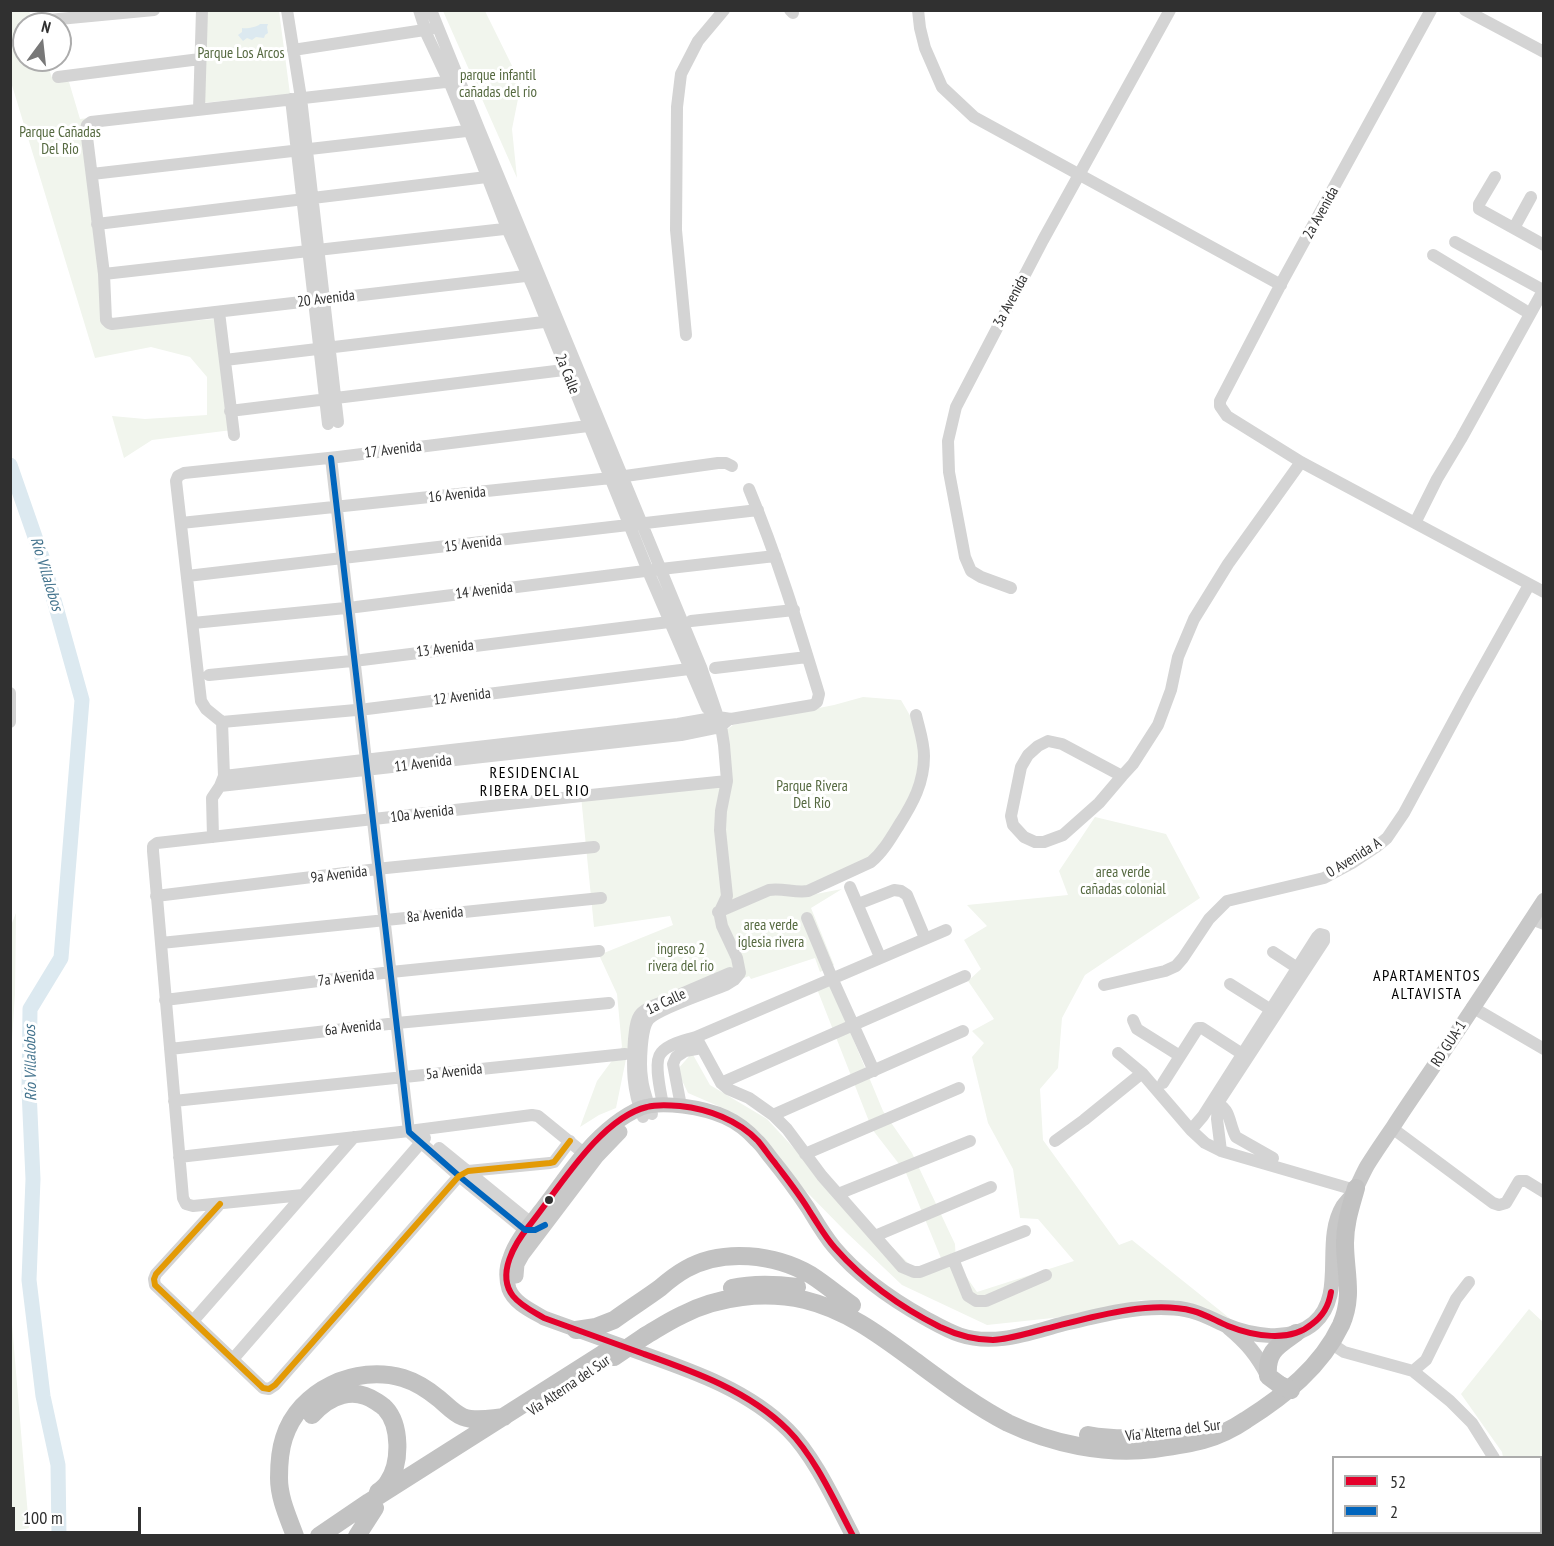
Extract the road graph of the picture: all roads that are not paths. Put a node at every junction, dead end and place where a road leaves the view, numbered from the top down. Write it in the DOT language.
graph roads {
  1 [pos="154,10"];
  2 [pos="202,10"];
  3 [pos="287,10"];
  4 [pos="419,10"];
  5 [pos="431,10"];
  6 [pos="724,10"];
  7 [pos="918,10"];
  8 [pos="1170,10"];
  9 [pos="1431,10"];
  10 [pos="1465,10"];
  11 [pos="72,18"];
  12 [pos="432,29"];
  13 [pos="293,50"];
  14 [pos="1544,52"];
  15 [pos="200,59"];
  16 [pos="58,77"];
  17 [pos="454,81"];
  18 [pos="296,99"];
  19 [pos="199,110"];
  20 [pos="474,130"];
  21 [pos="302,149"];
  22 [pos="92,174"];
  23 [pos="1080,175"];
  24 [pos="493,176"];
  25 [pos="1495,177"];
  26 [pos="1531,197"];
  27 [pos="308,198"];
  28 [pos="97,224"];
  29 [pos="513,227"];
  30 [pos="1514,228"];
  31 [pos="1455,242"];
  32 [pos="1544,245"];
  33 [pos="314,249"];
  34 [pos="1433,255"];
  35 [pos="104,274"];
  36 [pos="533,275"];
  37 [pos="1281,285"];
  38 [pos="1543,289"];
  39 [pos="319,300"];
  40 [pos="219,312"];
  41 [pos="1530,314"];
  42 [pos="553,321"];
  43 [pos="686,335"];
  44 [pos="325,348"];
  45 [pos="225,360"];
  46 [pos="572,369"];
  47 [pos="331,399"];
  48 [pos="230,411"];
  49 [pos="333,423"];
  50 [pos="595,425"];
  51 [pos="234,435"];
  52 [pos="334,457"];
  53 [pos="1301,462"];
  54 [pos="732,466"];
  55 [pos="617,477"];
  56 [pos="749,489"];
  57 [pos="340,507"];
  58 [pos="758,510"];
  59 [pos="181,523"];
  60 [pos="1415,523"];
  61 [pos="635,524"];
  62 [pos="775,556"];
  63 [pos="346,558"];
  64 [pos="654,570"];
  65 [pos="187,576"];
  66 [pos="1530,585"];
  67 [pos="1011,588"];
  68 [pos="1544,592"];
  69 [pos="352,607"];
  70 [pos="794,610"];
  71 [pos="681,621"];
  72 [pos="193,623"];
  73 [pos="807,657"];
  74 [pos="358,660"];
  75 [pos="696,668"];
  76 [pos="715,668"];
  77 [pos="209,675"];
  78 [pos="10,693"];
  79 [pos="364,709"];
  80 [pos="916,715"];
  81 [pos="10,722"];
  82 [pos="222,722"];
  83 [pos="719,725"];
  84 [pos="370,765"];
  85 [pos="1122,776"];
  86 [pos="222,781"];
  87 [pos="724,781"];
  88 [pos="376,819"];
  89 [pos="213,837"];
  90 [pos="594,847"];
  91 [pos="382,869"];
  92 [pos="850,887"];
  93 [pos="156,896"];
  94 [pos="602,898"];
  95 [pos="1544,900"];
  96 [pos="858,904"];
  97 [pos="717,912"];
  98 [pos="807,918"];
  99 [pos="388,919"];
  100 [pos="1537,922"];
  101 [pos="946,930"];
  102 [pos="925,938"];
  103 [pos="160,943"];
  104 [pos="599,951"];
  105 [pos="1273,951"];
  106 [pos="880,957"];
  107 [pos="394,972"];
  108 [pos="965,976"];
  109 [pos="832,978"];
  110 [pos="1230,984"];
  111 [pos="1104,985"];
  112 [pos="165,999"];
  113 [pos="609,1003"];
  114 [pos="1473,1008"];
  115 [pos="1273,1012"];
  116 [pos="1133,1020"];
  117 [pos="400,1023"];
  118 [pos="853,1025"];
  119 [pos="963,1031"];
  120 [pos="699,1042"];
  121 [pos="170,1049"];
  122 [pos="1544,1049"];
  123 [pos="1118,1053"];
  124 [pos="625,1054"];
  125 [pos="1245,1055"];
  126 [pos="1180,1056"];
  127 [pos="874,1071"];
  128 [pos="1142,1073"];
  129 [pos="407,1077"];
  130 [pos="721,1083"];
  131 [pos="1163,1083"];
  132 [pos="959,1088"];
  133 [pos="174,1101"];
  134 [pos="1215,1102"];
  135 [pos="681,1106"];
  136 [pos="649,1110"];
  137 [pos="773,1115"];
  138 [pos="1392,1128"];
  139 [pos="1191,1130"];
  140 [pos="418,1135"];
  141 [pos="354,1137"];
  142 [pos="570,1141"];
  143 [pos="970,1141"];
  144 [pos="1055,1141"];
  145 [pos="584,1150"];
  146 [pos="1221,1151"];
  147 [pos="805,1154"];
  148 [pos="179,1157"];
  149 [pos="1274,1158"];
  150 [pos="464,1174"];
  151 [pos="991,1187"];
  152 [pos="571,1191"];
  153 [pos="1354,1191"];
  154 [pos="1544,1192"];
  155 [pos="838,1194"];
  156 [pos="303,1195"];
  157 [pos="220,1203"];
  158 [pos="532,1226"];
  159 [pos="1025,1231"];
  160 [pos="876,1236"];
  161 [pos="953,1259"];
  162 [pos="1046,1275"];
  163 [pos="1468,1282"];
  164 [pos="520,1303"];
  165 [pos="852,1305"];
  166 [pos="193,1321"];
  167 [pos="1227,1326"];
  168 [pos="576,1330"];
  169 [pos="1296,1333"];
  170 [pos="640,1334"];
  171 [pos="1338,1348"];
  172 [pos="233,1359"];
  173 [pos="1413,1371"];
  174 [pos="1280,1384"];
  175 [pos="532,1405"];
  176 [pos="504,1417"];
  177 [pos="1493,1456"];
  178 [pos="372,1505"];
  179 [pos="295,1536"];
  180 [pos="306,1536"];
  181 [pos="319,1536"];
  182 [pos="336,1536"];
  183 [pos="357,1536"];
  184 [pos="853,1536"];
  1 -- 11 [label="street"];
  2 -- 15 [label="street"];
  3 -- 13 [label="street"];
  4 -- 12 [label="street, 2a Calle"];
  5 -- 12 [label="street, 2a Calle"];
  6 -- 43 [label="street"];
  7 -- 23 [label="street"];
  8 -- 23 [label="street, 3a Avenida"];
  9 -- 37 [label="street, 2a Avenida"];
  10 -- 14 [label="street"];
  12 -- 13 [label="street"];
  12 -- 17 [label="street, 2a Calle"];
  13 -- 18 [label="street"];
  15 -- 16 [label="street"];
  15 -- 19 [label="street"];
  17 -- 18 [label="street"];
  17 -- 20 [label="street, 2a Calle"];
  18 -- 19 [label="street"];
  18 -- 21 [label="street"];
  19 -- 22 [label="street"];
  20 -- 21 [label="street"];
  20 -- 24 [label="street, 2a Calle"];
  21 -- 22 [label="street"];
  21 -- 27 [label="street"];
  22 -- 28 [label="street"];
  23 -- 37 [label="street"];
  23 -- 67 [label="street, 3a Avenida"];
  24 -- 27 [label="street"];
  24 -- 29 [label="street, 2a Calle"];
  25 -- 30 [label="street"];
  26 -- 30 [label="street"];
  27 -- 28 [label="street"];
  27 -- 33 [label="street"];
  28 -- 35 [label="street"];
  29 -- 33 [label="street"];
  29 -- 36 [label="street, 2a Calle"];
  30 -- 32 [label="street"];
  31 -- 38 [label="street"];
  33 -- 35 [label="street"];
  33 -- 39 [label="street"];
  34 -- 41 [label="street"];
  35 -- 40 [label="street, 20 Avenida"];
  36 -- 39 [label="street, 20 Avenida"];
  36 -- 42 [label="street, 2a Calle"];
  37 -- 53 [label="street, 2a Avenida"];
  38 -- 41 [label="street"];
  39 -- 40 [label="street, 20 Avenida"];
  39 -- 44 [label="street"];
  40 -- 45 [label="street"];
  41 -- 60 [label="street"];
  42 -- 44 [label="street"];
  42 -- 46 [label="street, 2a Calle"];
  44 -- 45 [label="street"];
  44 -- 47 [label="street"];
  45 -- 48 [label="street"];
  46 -- 47 [label="street"];
  46 -- 50 [label="street, 2a Calle"];
  47 -- 48 [label="street"];
  47 -- 49 [label="street"];
  48 -- 51 [label="street"];
  50 -- 52 [label="street, 17 Avenida"];
  50 -- 55 [label="street, 2a Calle"];
  52 -- 57 [label="street"];
  52 -- 59 [label="street, 17 Avenida"];
  53 -- 60 [label="street"];
  53 -- 85 [label="street"];
  54 -- 55 [label="street, 16 Avenida"];
  55 -- 57 [label="street, 16 Avenida"];
  55 -- 61 [label="street, 2a Calle"];
  56 -- 58 [label="street"];
  57 -- 59 [label="street, 16 Avenida"];
  57 -- 63 [label="street"];
  58 -- 61 [label="street, 15 Avenida"];
  58 -- 62 [label="street"];
  59 -- 65 [label="street"];
  60 -- 66 [label="street"];
  61 -- 63 [label="street, 15 Avenida"];
  61 -- 64 [label="street, 2a Calle"];
  62 -- 64 [label="street, 14 Avenida"];
  62 -- 70 [label="street"];
  63 -- 65 [label="street, 15 Avenida"];
  63 -- 69 [label="street"];
  64 -- 69 [label="street, 14 Avenida"];
  64 -- 71 [label="street, 2a Calle"];
  65 -- 72 [label="street"];
  66 -- 68 [label="street"];
  66 -- 111 [label="street, 0 Avenida A"];
  69 -- 72 [label="street, 14 Avenida"];
  69 -- 74 [label="street"];
  70 -- 71 [label="street, 13 Avenida"];
  70 -- 73 [label="street"];
  71 -- 74 [label="street, 13 Avenida"];
  71 -- 75 [label="street, 2a Calle"];
  72 -- 82 [label="street"];
  73 -- 76 [label="street"];
  73 -- 83 [label="street, 11 Avenida"];
  74 -- 77 [label="street, 13 Avenida"];
  74 -- 79 [label="street"];
  75 -- 79 [label="street, 12 Avenida"];
  75 -- 83 [label="street, 2a Calle"];
  78 -- 81 [label="street"];
  79 -- 82 [label="street, 12 Avenida"];
  79 -- 84 [label="street"];
  80 -- 97 [label="street"];
  82 -- 86 [label="street"];
  83 -- 84 [label="street, 11 Avenida"];
  83 -- 87 [label="street, 1a Calle"];
  84 -- 86 [label="street, 11 Avenida"];
  84 -- 88 [label="street"];
  85 -- 85 [label="street"];
  86 -- 89 [label="street"];
  87 -- 88 [label="street, 10a Avenida"];
  87 -- 97 [label="street, 1a Calle"];
  88 -- 89 [label="street, 10a Avenida"];
  88 -- 91 [label="street"];
  89 -- 93 [label="street, 10a Avenida"];
  90 -- 91 [label="street, 9a Avenida"];
  91 -- 93 [label="street, 9a Avenida"];
  91 -- 99 [label="street"];
  92 -- 96 [label="street"];
  93 -- 103 [label="street"];
  94 -- 99 [label="street, 8a Avenida"];
  95 -- 100 [label="main road, RD GUA-1"];
  96 -- 102 [label="street"];
  96 -- 106 [label="street"];
  97 -- 136 [label="street, 1a Calle"];
  98 -- 109 [label="street"];
  99 -- 103 [label="street, 8a Avenida"];
  99 -- 107 [label="street"];
  100 -- 114 [label="main road, RD GUA-1"];
  101 -- 102 [label="street"];
  102 -- 106 [label="street"];
  103 -- 112 [label="street"];
  104 -- 107 [label="street, 7a Avenida"];
  105 -- 115 [label="street"];
  106 -- 109 [label="street"];
  107 -- 112 [label="street, 7a Avenida"];
  107 -- 117 [label="street"];
  108 -- 118 [label="street"];
  109 -- 118 [label="street"];
  109 -- 120 [label="street"];
  110 -- 115 [label="street"];
  112 -- 121 [label="street"];
  113 -- 117 [label="street, 6a Avenida"];
  114 -- 122 [label="street"];
  114 -- 138 [label="main road, RD GUA-1"];
  115 -- 125 [label="street"];
  116 -- 126 [label="street"];
  117 -- 121 [label="street, 6a Avenida"];
  117 -- 129 [label="street"];
  118 -- 127 [label="street"];
  118 -- 130 [label="street"];
  119 -- 127 [label="street"];
  120 -- 130 [label="street"];
  120 -- 135 [label="street"];
  120 -- 136 [label="street"];
  121 -- 133 [label="street"];
  123 -- 128 [label="street"];
  124 -- 129 [label="street, 5a Avenida"];
  125 -- 126 [label="street"];
  125 -- 134 [label="street"];
  126 -- 131 [label="street"];
  127 -- 137 [label="street"];
  128 -- 139 [label="street"];
  128 -- 144 [label="street"];
  129 -- 133 [label="street, 5a Avenida"];
  129 -- 140 [label="street"];
  130 -- 137 [label="street"];
  132 -- 147 [label="street"];
  133 -- 148 [label="street"];
  134 -- 139 [label="street"];
  134 -- 146 [label="street"];
  134 -- 149 [label="street"];
  135 -- 136 [label="main road"];
  135 -- 167 [label="main road"];
  136 -- 145 [label="main road"];
  136 -- 152 [label="main road"];
  137 -- 147 [label="street"];
  138 -- 153 [label="main road, RD GUA-1"];
  138 -- 154 [label="street"];
  139 -- 146 [label="street"];
  140 -- 141 [label="street"];
  140 -- 142 [label="street"];
  140 -- 150 [label="street"];
  140 -- 172 [label="street"];
  141 -- 148 [label="street"];
  141 -- 156 [label="street"];
  142 -- 145 [label="street"];
  142 -- 150 [label="street"];
  143 -- 155 [label="street"];
  145 -- 152 [label="main road"];
  145 -- 158 [label="main road"];
  146 -- 153 [label="street"];
  147 -- 155 [label="street"];
  148 -- 157 [label="street"];
  150 -- 158 [label="street"];
  150 -- 172 [label="street"];
  151 -- 160 [label="street"];
  152 -- 158 [label="main road"];
  153 -- 165 [label="highway, Vía Alterna del Sur"];
  153 -- 169 [label="main road, RD GUA-1"];
  153 -- 170 [label="highway, Vía Alterna del Sur"];
  153 -- 171 [label="highway"];
  155 -- 160 [label="street"];
  156 -- 157 [label="street"];
  156 -- 166 [label="street"];
  157 -- 166 [label="street"];
  158 -- 164 [label="main road"];
  158 -- 164 [label="main road"];
  159 -- 161 [label="street"];
  160 -- 161 [label="street"];
  161 -- 162 [label="street"];
  163 -- 173 [label="street"];
  164 -- 168 [label="main road"];
  165 -- 168 [label="highway"];
  165 -- 170 [label="highway, Vía Alterna del Sur"];
  166 -- 172 [label="street"];
  167 -- 169 [label="main road"];
  167 -- 174 [label="main road"];
  168 -- 184 [label="main road"];
  169 -- 174 [label="highway"];
  170 -- 175 [label="highway, Vía Alterna del Sur"];
  171 -- 173 [label="street"];
  171 -- 174 [label="highway"];
  173 -- 177 [label="street"];
  175 -- 176 [label="highway, Vía Alterna del Sur"];
  175 -- 178 [label="highway, Vía Alterna del Sur"];
  176 -- 178 [label="highway, Vía Alterna del Sur"];
  176 -- 179 [label="highway, Vía Alterna del Sur"];
  178 -- 180 [label="highway, Vía Alterna del Sur"];
  178 -- 181 [label="highway, Vía Alterna del Sur"];
  178 -- 182 [label="highway, Vía Alterna del Sur"];
  178 -- 183 [label="highway"];
}
